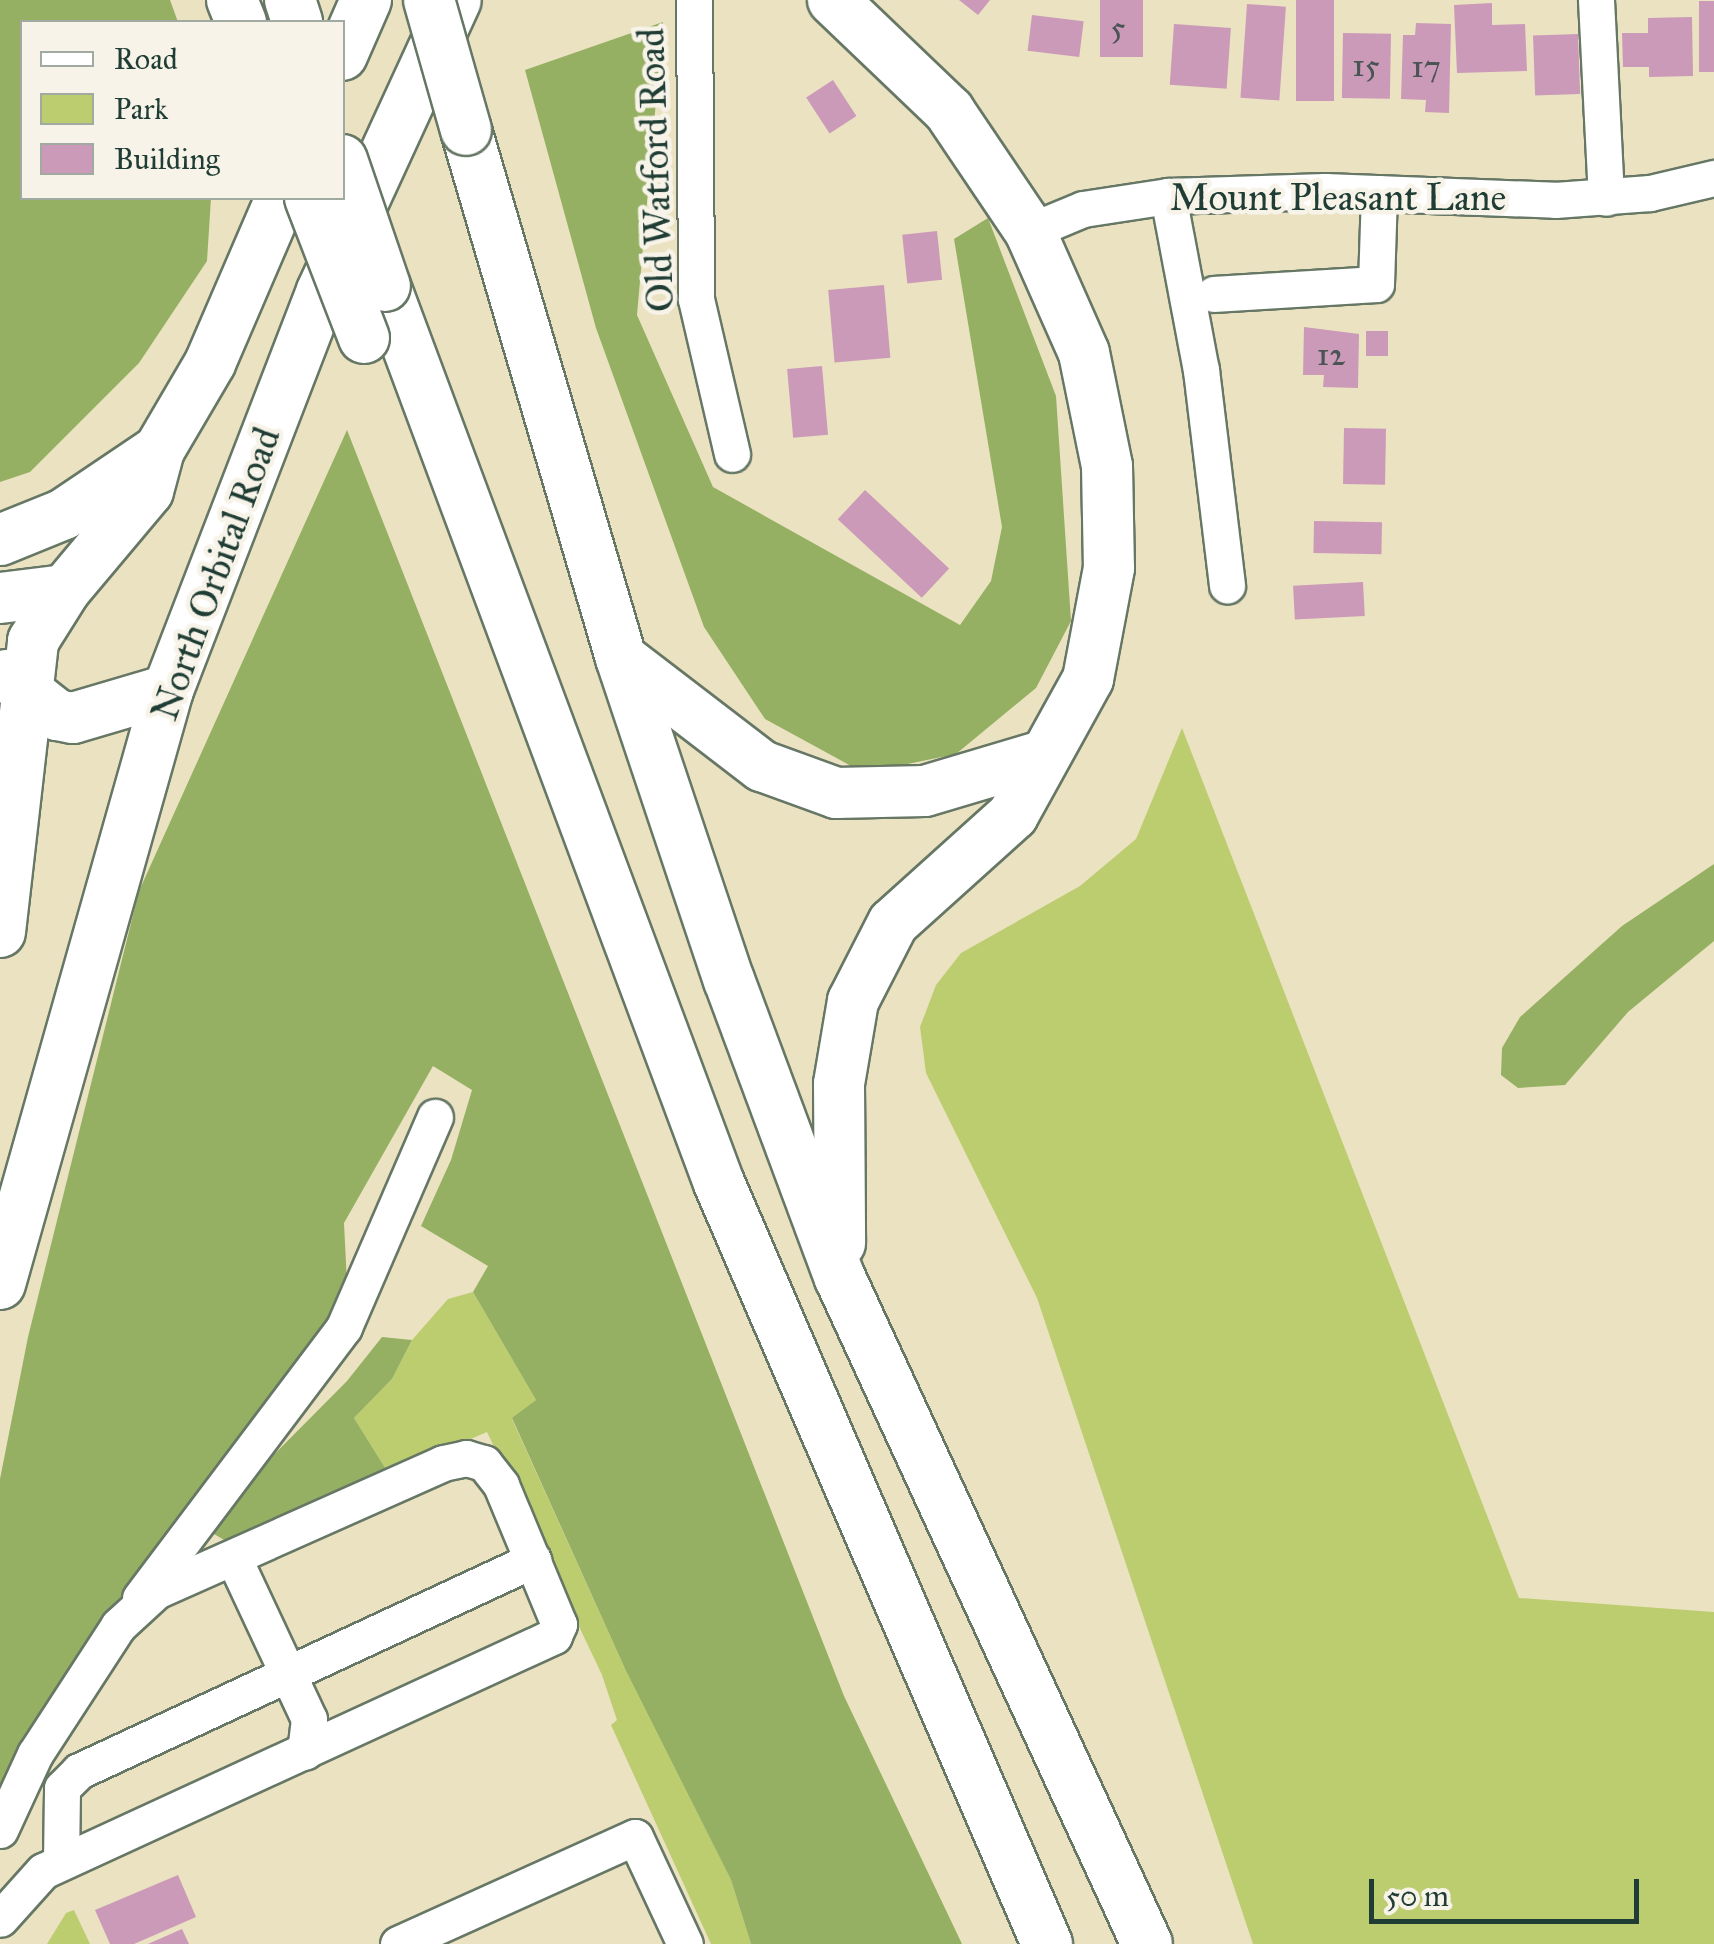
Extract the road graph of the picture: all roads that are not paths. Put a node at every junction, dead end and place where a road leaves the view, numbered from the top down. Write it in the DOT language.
graph roads {
  1 [pos="366,0"];
  2 [pos="428,0"];
  3 [pos="456,0"];
  4 [pos="694,0"];
  5 [pos="833,0"];
  6 [pos="1596,0"];
  7 [pos="345,48"];
  8 [pos="345,169"];
  9 [pos="1714,178"];
  10 [pos="1379,193"];
  11 [pos="1168,196"];
  12 [pos="1606,198"];
  13 [pos="280,200"];
  14 [pos="311,200"];
  15 [pos="1030,231"];
  16 [pos="1214,294"];
  17 [pos="159,450"];
  18 [pos="732,454"];
  19 [pos="0,540"];
  20 [pos="1227,585"];
  21 [pos="65,590"];
  22 [pos="0,598"];
  23 [pos="621,658"];
  24 [pos="13,680"];
  25 [pos="168,690"];
  26 [pos="535,694"];
  27 [pos="1039,757"];
  28 [pos="0,932"];
  29 [pos="435,1117"];
  30 [pos="840,1278"];
  31 [pos="0,1284"];
  32 [pos="533,1560"];
  33 [pos="235,1562"];
  34 [pos="134,1608"];
  35 [pos="291,1676"];
  36 [pos="305,1752"];
  37 [pos="0,1830"];
  38 [pos="61,1862"];
  39 [pos="0,1920"];
  40 [pos="398,1944"];
  41 [pos="685,1944"];
  42 [pos="1047,1944"];
  43 [pos="1148,1944"];
  1 -- 7 [label="highway"];
  2 -- 23 [label="highway, bridge"];
  3 -- 25 [label="highway, North Orbital Road"];
  4 -- 18 [label="street, Old Watford Road"];
  5 -- 15 [label="highway"];
  6 -- 12 [label="street"];
  8 -- 26 [label="highway, bridge"];
  9 -- 12 [label="street, Mount Pleasant Lane"];
  10 -- 11 [label="street, Mount Pleasant Lane"];
  10 -- 12 [label="street, Mount Pleasant Lane"];
  10 -- 16 [label="street"];
  11 -- 15 [label="street, Mount Pleasant Lane"];
  11 -- 20 [label="street"];
  13 -- 17 [label="highway"];
  14 -- 26 [label="highway, bridge"];
  15 -- 27 [label="highway"];
  17 -- 19 [label="highway"];
  17 -- 21 [label="highway"];
  21 -- 22 [label="highway"];
  21 -- 24 [label="highway"];
  23 -- 27 [label="highway"];
  23 -- 30 [label="highway"];
  24 -- 25 [label="highway"];
  24 -- 28 [label="highway"];
  25 -- 31 [label="highway, North Orbital Road"];
  26 -- 42 [label="highway"];
  27 -- 30 [label="highway"];
  29 -- 34 [label="street"];
  30 -- 43 [label="highway"];
  32 -- 33 [label="street"];
  32 -- 35 [label="street"];
  32 -- 36 [label="street"];
  33 -- 34 [label="street"];
  33 -- 35 [label="street"];
  34 -- 37 [label="street"];
  35 -- 36 [label="street"];
  35 -- 38 [label="street"];
  36 -- 38 [label="street"];
  38 -- 39 [label="street"];
  40 -- 41 [label="street"];
}
